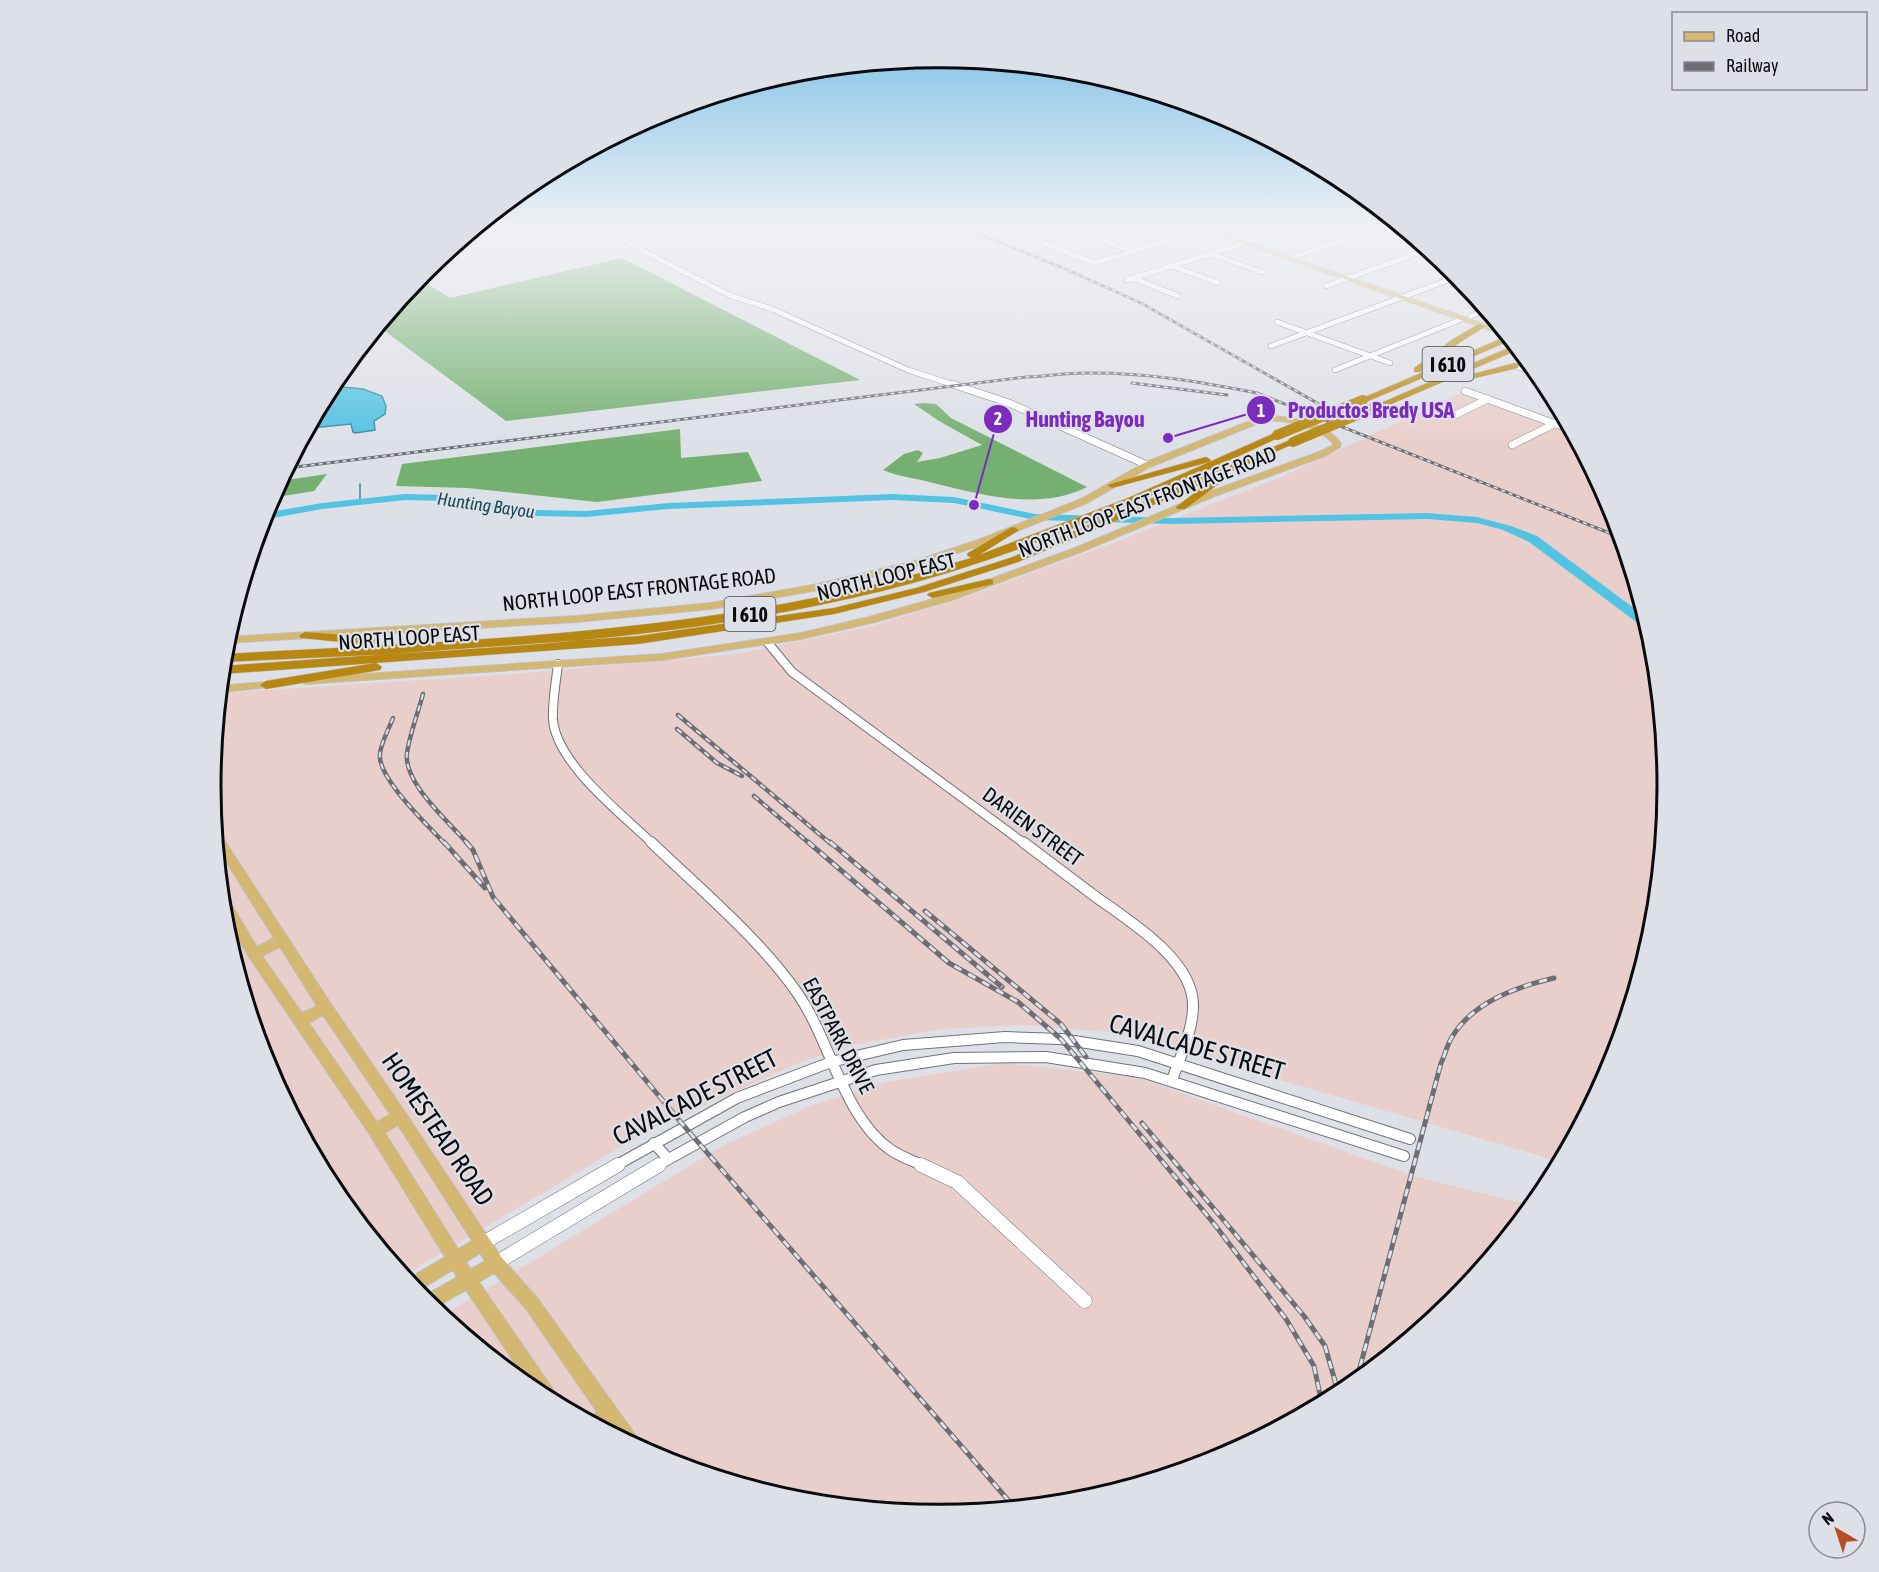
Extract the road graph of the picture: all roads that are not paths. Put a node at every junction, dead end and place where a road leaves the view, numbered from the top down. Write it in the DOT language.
graph roads {
  1 [pos="739,298"];
  2 [pos="1399,298"];
  3 [pos="1411,298"];
  4 [pos="1413,298"];
  5 [pos="1480,312"];
  6 [pos="1471,316"];
  7 [pos="1462,320"];
  8 [pos="1277,322"];
  9 [pos="1488,322"];
  10 [pos="1489,323"];
  11 [pos="1490,323"];
  12 [pos="1308,333"];
  13 [pos="1503,340"];
  14 [pos="1271,346"];
  15 [pos="1511,350"];
  16 [pos="1371,356"];
  17 [pos="1390,363"];
  18 [pos="1521,364"];
  19 [pos="1515,366"];
  20 [pos="1524,369"];
  21 [pos="1335,370"];
  22 [pos="1391,388"];
  23 [pos="1424,388"];
  24 [pos="1465,391"];
  25 [pos="1488,399"];
  26 [pos="1452,416"];
  27 [pos="1559,422"];
  28 [pos="1555,424"];
  29 [pos="1562,426"];
  30 [pos="1512,445"];
  31 [pos="1240,453"];
  32 [pos="1146,465"];
  33 [pos="1180,466"];
  34 [pos="1238,466"];
  35 [pos="1112,485"];
  36 [pos="1181,507"];
  37 [pos="1014,530"];
  38 [pos="932,573"];
  39 [pos="989,582"];
  40 [pos="834,611"];
  41 [pos="305,636"];
  42 [pos="236,639"];
  43 [pos="768,642"];
  44 [pos="426,646"];
  45 [pos="461,653"];
  46 [pos="233,657"];
  47 [pos="558,664"];
  48 [pos="231,669"];
  49 [pos="266,685"];
  50 [pos="228,688"];
  51 [pos="225,851"];
  52 [pos="234,920"];
  53 [pos="282,940"];
  54 [pos="254,954"];
  55 [pos="326,1008"];
  56 [pos="301,1020"];
  57 [pos="948,1040"];
  58 [pos="950,1059"];
  59 [pos="831,1062"];
  60 [pos="1178,1063"];
  61 [pos="840,1080"];
  62 [pos="1172,1080"];
  63 [pos="400,1116"];
  64 [pos="1364,1124"];
  65 [pos="375,1131"];
  66 [pos="1410,1139"];
  67 [pos="1359,1142"];
  68 [pos="654,1143"];
  69 [pos="1404,1156"];
  70 [pos="668,1159"];
  71 [pos="483,1243"];
  72 [pos="456,1259"];
  73 [pos="496,1263"];
  74 [pos="468,1279"];
  75 [pos="419,1281"];
  76 [pos="436,1299"];
  77 [pos="1085,1301"];
  78 [pos="538,1381"];
  79 [pos="602,1419"];
  1 -- 32 [label="street"];
  2 -- 12 [label="street"];
  3 -- 7 [label="main road"];
  4 -- 6 [label="main road"];
  5 -- 6 [label="street"];
  6 -- 9 [label="main road"];
  7 -- 10 [label="main road"];
  7 -- 16 [label="street"];
  8 -- 12 [label="street"];
  11 -- 22 [label="highway"];
  12 -- 14 [label="street"];
  12 -- 16 [label="street"];
  13 -- 22 [label="highway, NORTH LOOP EAST / I 610"];
  15 -- 23 [label="highway, NORTH LOOP EAST / I 610"];
  16 -- 17 [label="street"];
  16 -- 21 [label="street"];
  18 -- 19 [label="main road"];
  19 -- 20 [label="street"];
  19 -- 23 [label="highway"];
  22 -- 31 [label="highway, NORTH LOOP EAST / I 610, bridge"];
  23 -- 34 [label="highway, NORTH LOOP EAST / I 610, bridge"];
  24 -- 25 [label="street"];
  25 -- 26 [label="street"];
  25 -- 28 [label="street"];
  27 -- 28 [label="street"];
  28 -- 29 [label="street"];
  28 -- 30 [label="street"];
  31 -- 33 [label="highway"];
  31 -- 38 [label="highway, NORTH LOOP EAST / I 610"];
  32 -- 33 [label="highway"];
  32 -- 35 [label="main road, NORTH LOOP EAST FRONTAGE ROAD"];
  32 -- 36 [label="main road, NORTH LOOP EAST FRONTAGE ROAD"];
  33 -- 35 [label="highway"];
  34 -- 36 [label="highway"];
  34 -- 40 [label="highway, NORTH LOOP EAST / I 610"];
  35 -- 37 [label="main road, NORTH LOOP EAST FRONTAGE ROAD"];
  36 -- 39 [label="main road, NORTH LOOP EAST FRONTAGE ROAD"];
  37 -- 38 [label="highway"];
  37 -- 41 [label="main road, NORTH LOOP EAST FRONTAGE ROAD"];
  38 -- 44 [label="highway, NORTH LOOP EAST / I 610"];
  39 -- 40 [label="highway"];
  39 -- 43 [label="main road, NORTH LOOP EAST FRONTAGE ROAD"];
  40 -- 45 [label="highway, NORTH LOOP EAST / I 610"];
  41 -- 42 [label="main road, NORTH LOOP EAST FRONTAGE ROAD"];
  41 -- 44 [label="highway"];
  43 -- 47 [label="main road, NORTH LOOP EAST FRONTAGE ROAD"];
  43 -- 60 [label="street, DARIEN STREET"];
  44 -- 46 [label="highway, NORTH LOOP EAST / I 610"];
  45 -- 48 [label="highway, NORTH LOOP EAST / I 610"];
  45 -- 49 [label="highway"];
  47 -- 49 [label="main road, NORTH LOOP EAST FRONTAGE ROAD"];
  47 -- 59 [label="street, EASTPARK DRIVE"];
  49 -- 50 [label="main road, NORTH LOOP EAST FRONTAGE ROAD"];
  51 -- 53 [label="main road, HOMESTEAD ROAD"];
  52 -- 54 [label="main road"];
  53 -- 54 [label="main road"];
  53 -- 55 [label="main road, HOMESTEAD ROAD"];
  54 -- 56 [label="main road"];
  55 -- 56 [label="main road"];
  55 -- 63 [label="main road, HOMESTEAD ROAD"];
  56 -- 65 [label="main road"];
  57 -- 58 [label="street"];
  57 -- 59 [label="street, CAVALCADE STREET"];
  57 -- 60 [label="street, CAVALCADE STREET"];
  58 -- 61 [label="street, CAVALCADE STREET"];
  58 -- 62 [label="street, CAVALCADE STREET"];
  59 -- 61 [label="street, EASTPARK DRIVE"];
  59 -- 68 [label="street, CAVALCADE STREET"];
  60 -- 62 [label="street, DARIEN STREET"];
  60 -- 64 [label="street, CAVALCADE STREET"];
  61 -- 70 [label="street, CAVALCADE STREET"];
  61 -- 77 [label="street, EASTPARK DRIVE"];
  62 -- 67 [label="street, CAVALCADE STREET"];
  63 -- 65 [label="main road"];
  63 -- 71 [label="main road, HOMESTEAD ROAD"];
  64 -- 66 [label="street, CAVALCADE STREET"];
  64 -- 67 [label="street"];
  65 -- 72 [label="main road"];
  67 -- 69 [label="street, CAVALCADE STREET"];
  68 -- 70 [label="street"];
  68 -- 71 [label="street, CAVALCADE STREET"];
  70 -- 73 [label="street, CAVALCADE STREET"];
  71 -- 72 [label="main road, CAVALCADE STREET"];
  71 -- 73 [label="main road, HOMESTEAD ROAD"];
  72 -- 74 [label="main road"];
  72 -- 75 [label="main road, CAVALCADE STREET"];
  73 -- 74 [label="main road, CAVALCADE STREET"];
  73 -- 79 [label="main road, HOMESTEAD ROAD"];
  74 -- 76 [label="main road, CAVALCADE STREET"];
  74 -- 78 [label="main road"];
}
